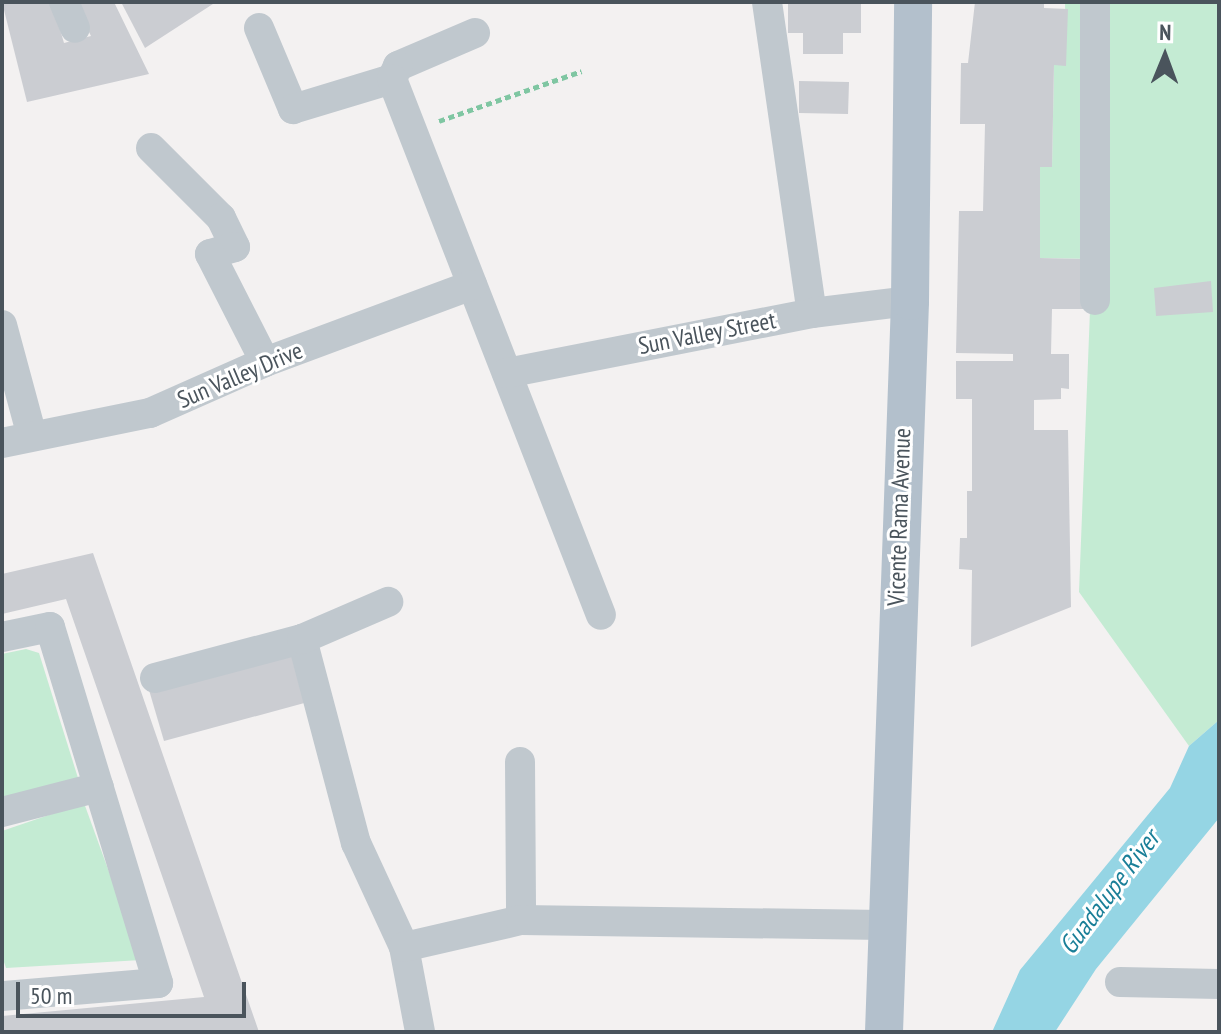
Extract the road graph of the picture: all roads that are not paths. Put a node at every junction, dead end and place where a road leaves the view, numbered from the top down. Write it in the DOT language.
graph roads {
  1 [pos="767,2"];
  2 [pos="913,2"];
  3 [pos="1095,2"];
  4 [pos="259,28"];
  5 [pos="475,33"];
  6 [pos="392,79"];
  7 [pos="151,148"];
  8 [pos="472,285"];
  9 [pos="1095,300"];
  10 [pos="910,301"];
  11 [pos="812,313"];
  12 [pos="2,325"];
  13 [pos="265,362"];
  14 [pos="507,373"];
  15 [pos="32,436"];
  16 [pos="2,443"];
  17 [pos="388,602"];
  18 [pos="601,615"];
  19 [pos="2,637"];
  20 [pos="302,639"];
  21 [pos="155,678"];
  22 [pos="520,762"];
  23 [pos="99,787"];
  24 [pos="2,812"];
  25 [pos="521,920"];
  26 [pos="884,925"];
  27 [pos="404,947"];
  28 [pos="1120,982"];
  29 [pos="1219,984"];
  30 [pos="2,996"];
  31 [pos="420,1032"];
  32 [pos="884,1032"];
  1 -- 11 [label="street"];
  2 -- 10 [label="main road, Vicente Rama Avenue"];
  3 -- 9 [label="street"];
  4 -- 6 [label="street"];
  5 -- 6 [label="street"];
  6 -- 8 [label="street"];
  7 -- 13 [label="street"];
  8 -- 13 [label="street, Sun Valley Drive"];
  8 -- 14 [label="street"];
  10 -- 11 [label="street, Sun Valley Street"];
  10 -- 26 [label="main road, Vicente Rama Avenue"];
  11 -- 14 [label="street, Sun Valley Street"];
  12 -- 15 [label="street"];
  13 -- 15 [label="street, Sun Valley Drive"];
  14 -- 18 [label="street"];
  15 -- 16 [label="street, Sun Valley Drive"];
  17 -- 20 [label="street"];
  19 -- 23 [label="street"];
  20 -- 21 [label="street"];
  20 -- 27 [label="street"];
  22 -- 25 [label="street"];
  23 -- 24 [label="street"];
  23 -- 30 [label="street"];
  25 -- 26 [label="street"];
  25 -- 27 [label="street"];
  26 -- 32 [label="main road, Vicente Rama Avenue"];
  27 -- 31 [label="street"];
  28 -- 29 [label="street"];
}
